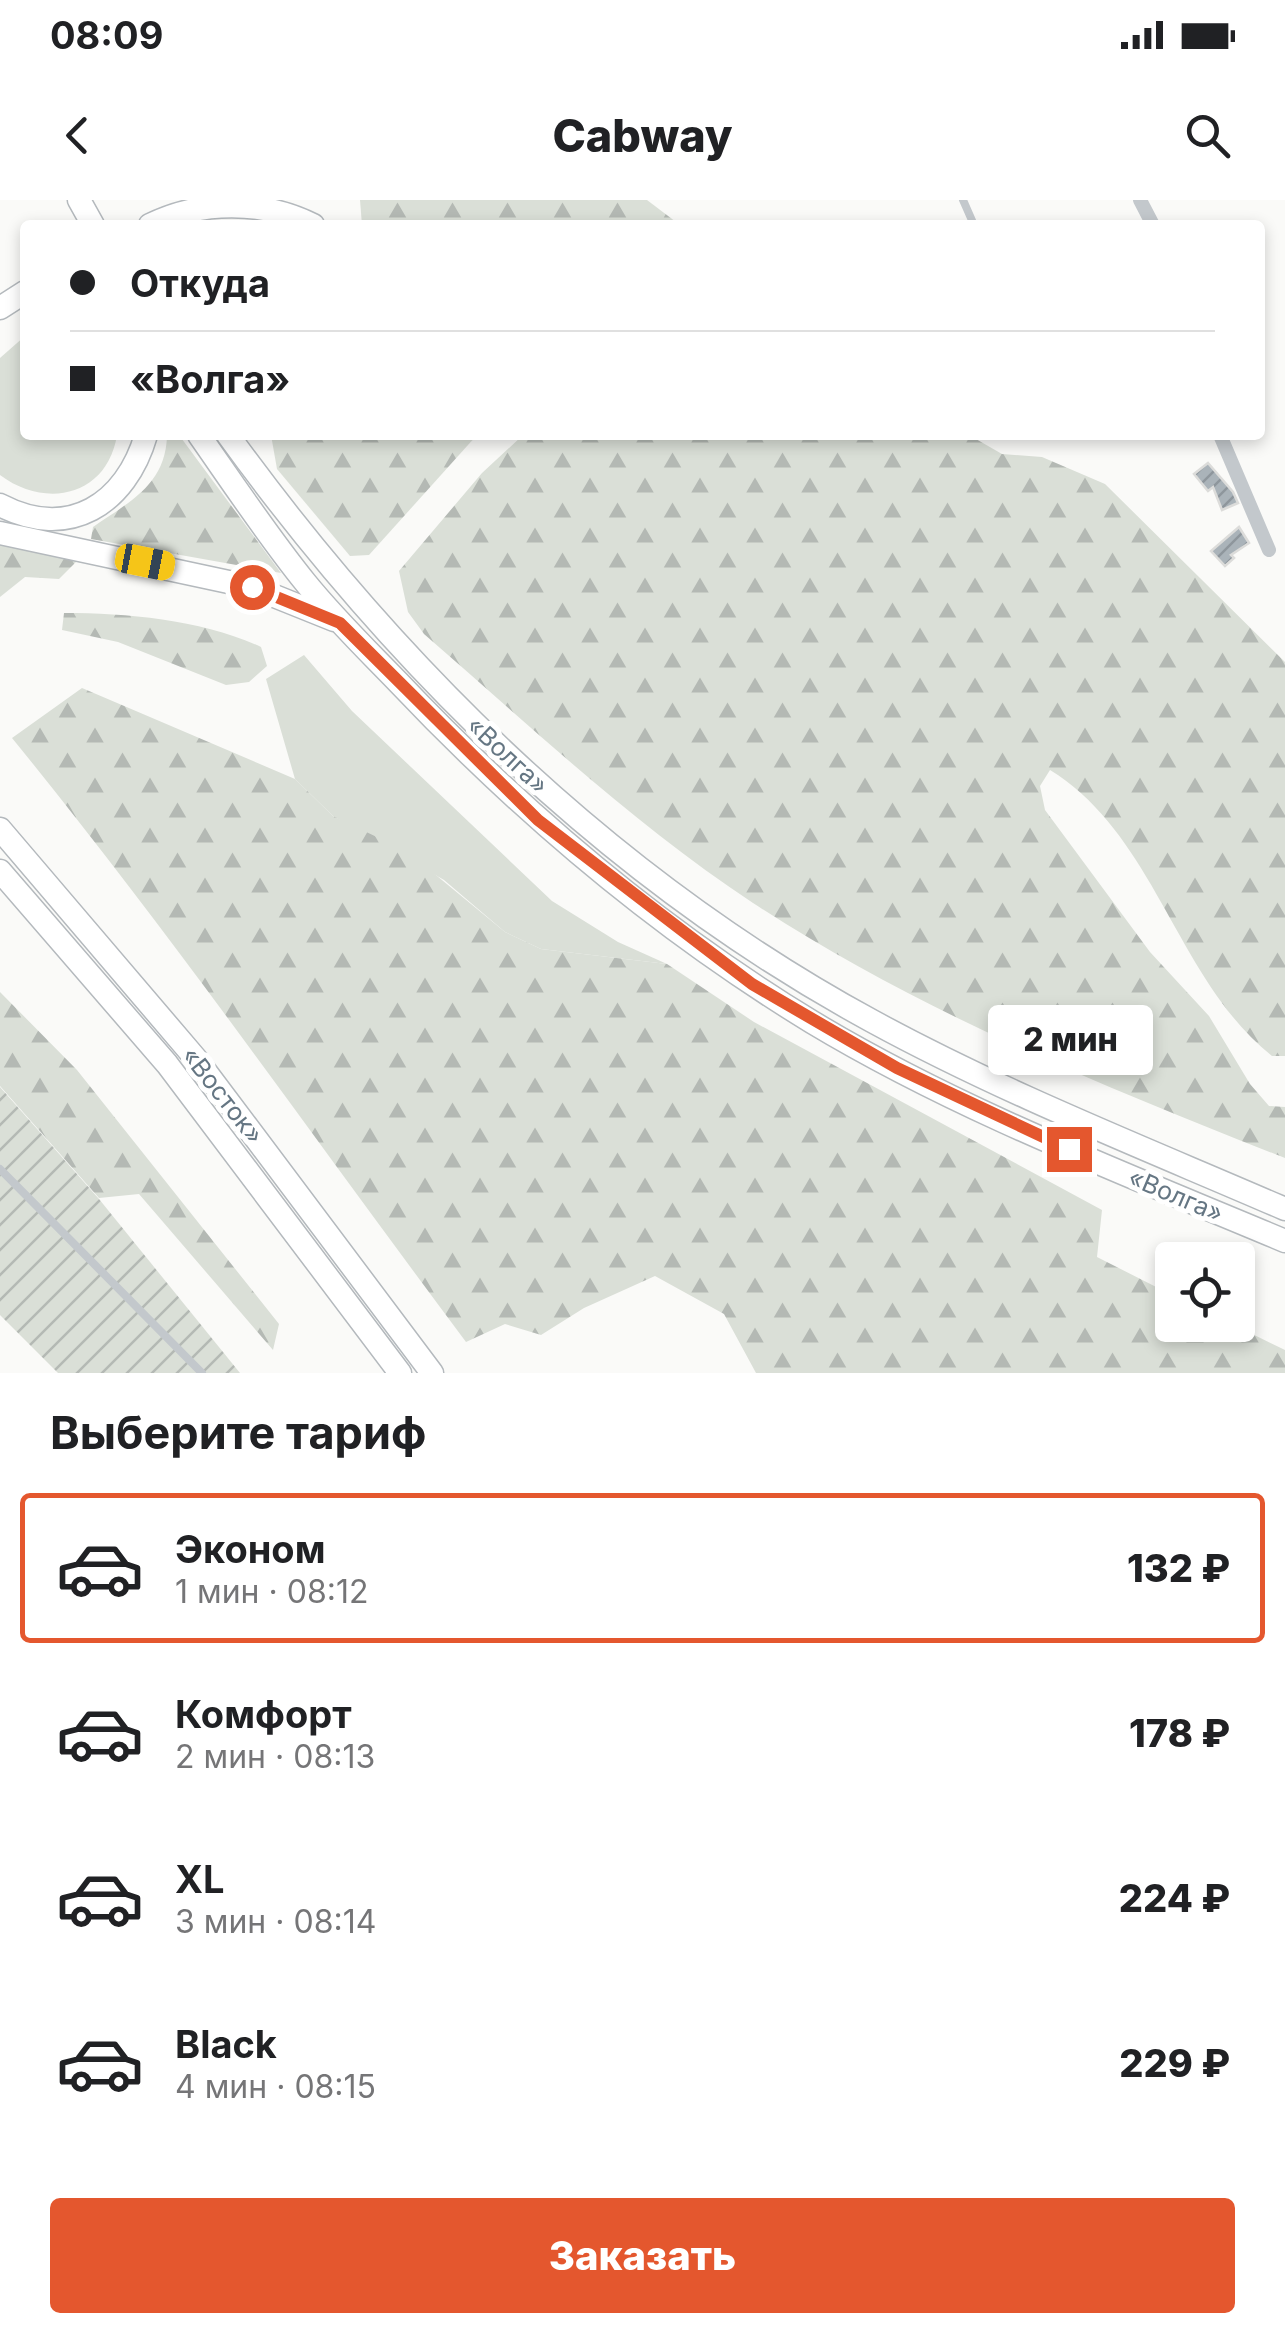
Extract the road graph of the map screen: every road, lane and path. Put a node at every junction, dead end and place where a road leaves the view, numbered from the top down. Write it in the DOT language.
graph roads {
  1 [pos="178,210"];
  2 [pos="305,220"];
  3 [pos="16,294"];
  4 [pos="0,308"];
  5 [pos="0,318"];
  6 [pos="144,440"];
  7 [pos="203,440"];
  8 [pos="232,440"];
  9 [pos="1222,440"];
  10 [pos="0,505"];
  11 [pos="0,533"];
  12 [pos="1269,550"];
  13 [pos="340,623"];
  14 [pos="0,828"];
  15 [pos="0,871"];
  16 [pos="0,1169"];
  17 [pos="1285,1209"];
  18 [pos="1285,1241"];
  19 [pos="202,1373"];
  20 [pos="400,1373"];
  21 [pos="432,1373"];
  1 -- 2 [label="main road"];
  3 -- 4 [label="main road"];
  3 -- 5 [label="main road"];
  6 -- 10 [label="main road"];
  7 -- 13 [label="main road, «Волга»"];
  8 -- 17 [label="main road, «Волга»"];
  9 -- 12 [label="street"];
  11 -- 13 [label="main road"];
  13 -- 18 [label="main road, «Волга»"];
  14 -- 21 [label="main road, «Восток»"];
  15 -- 20 [label="main road, «Восток»"];
  16 -- 19 [label="lane"];
}
